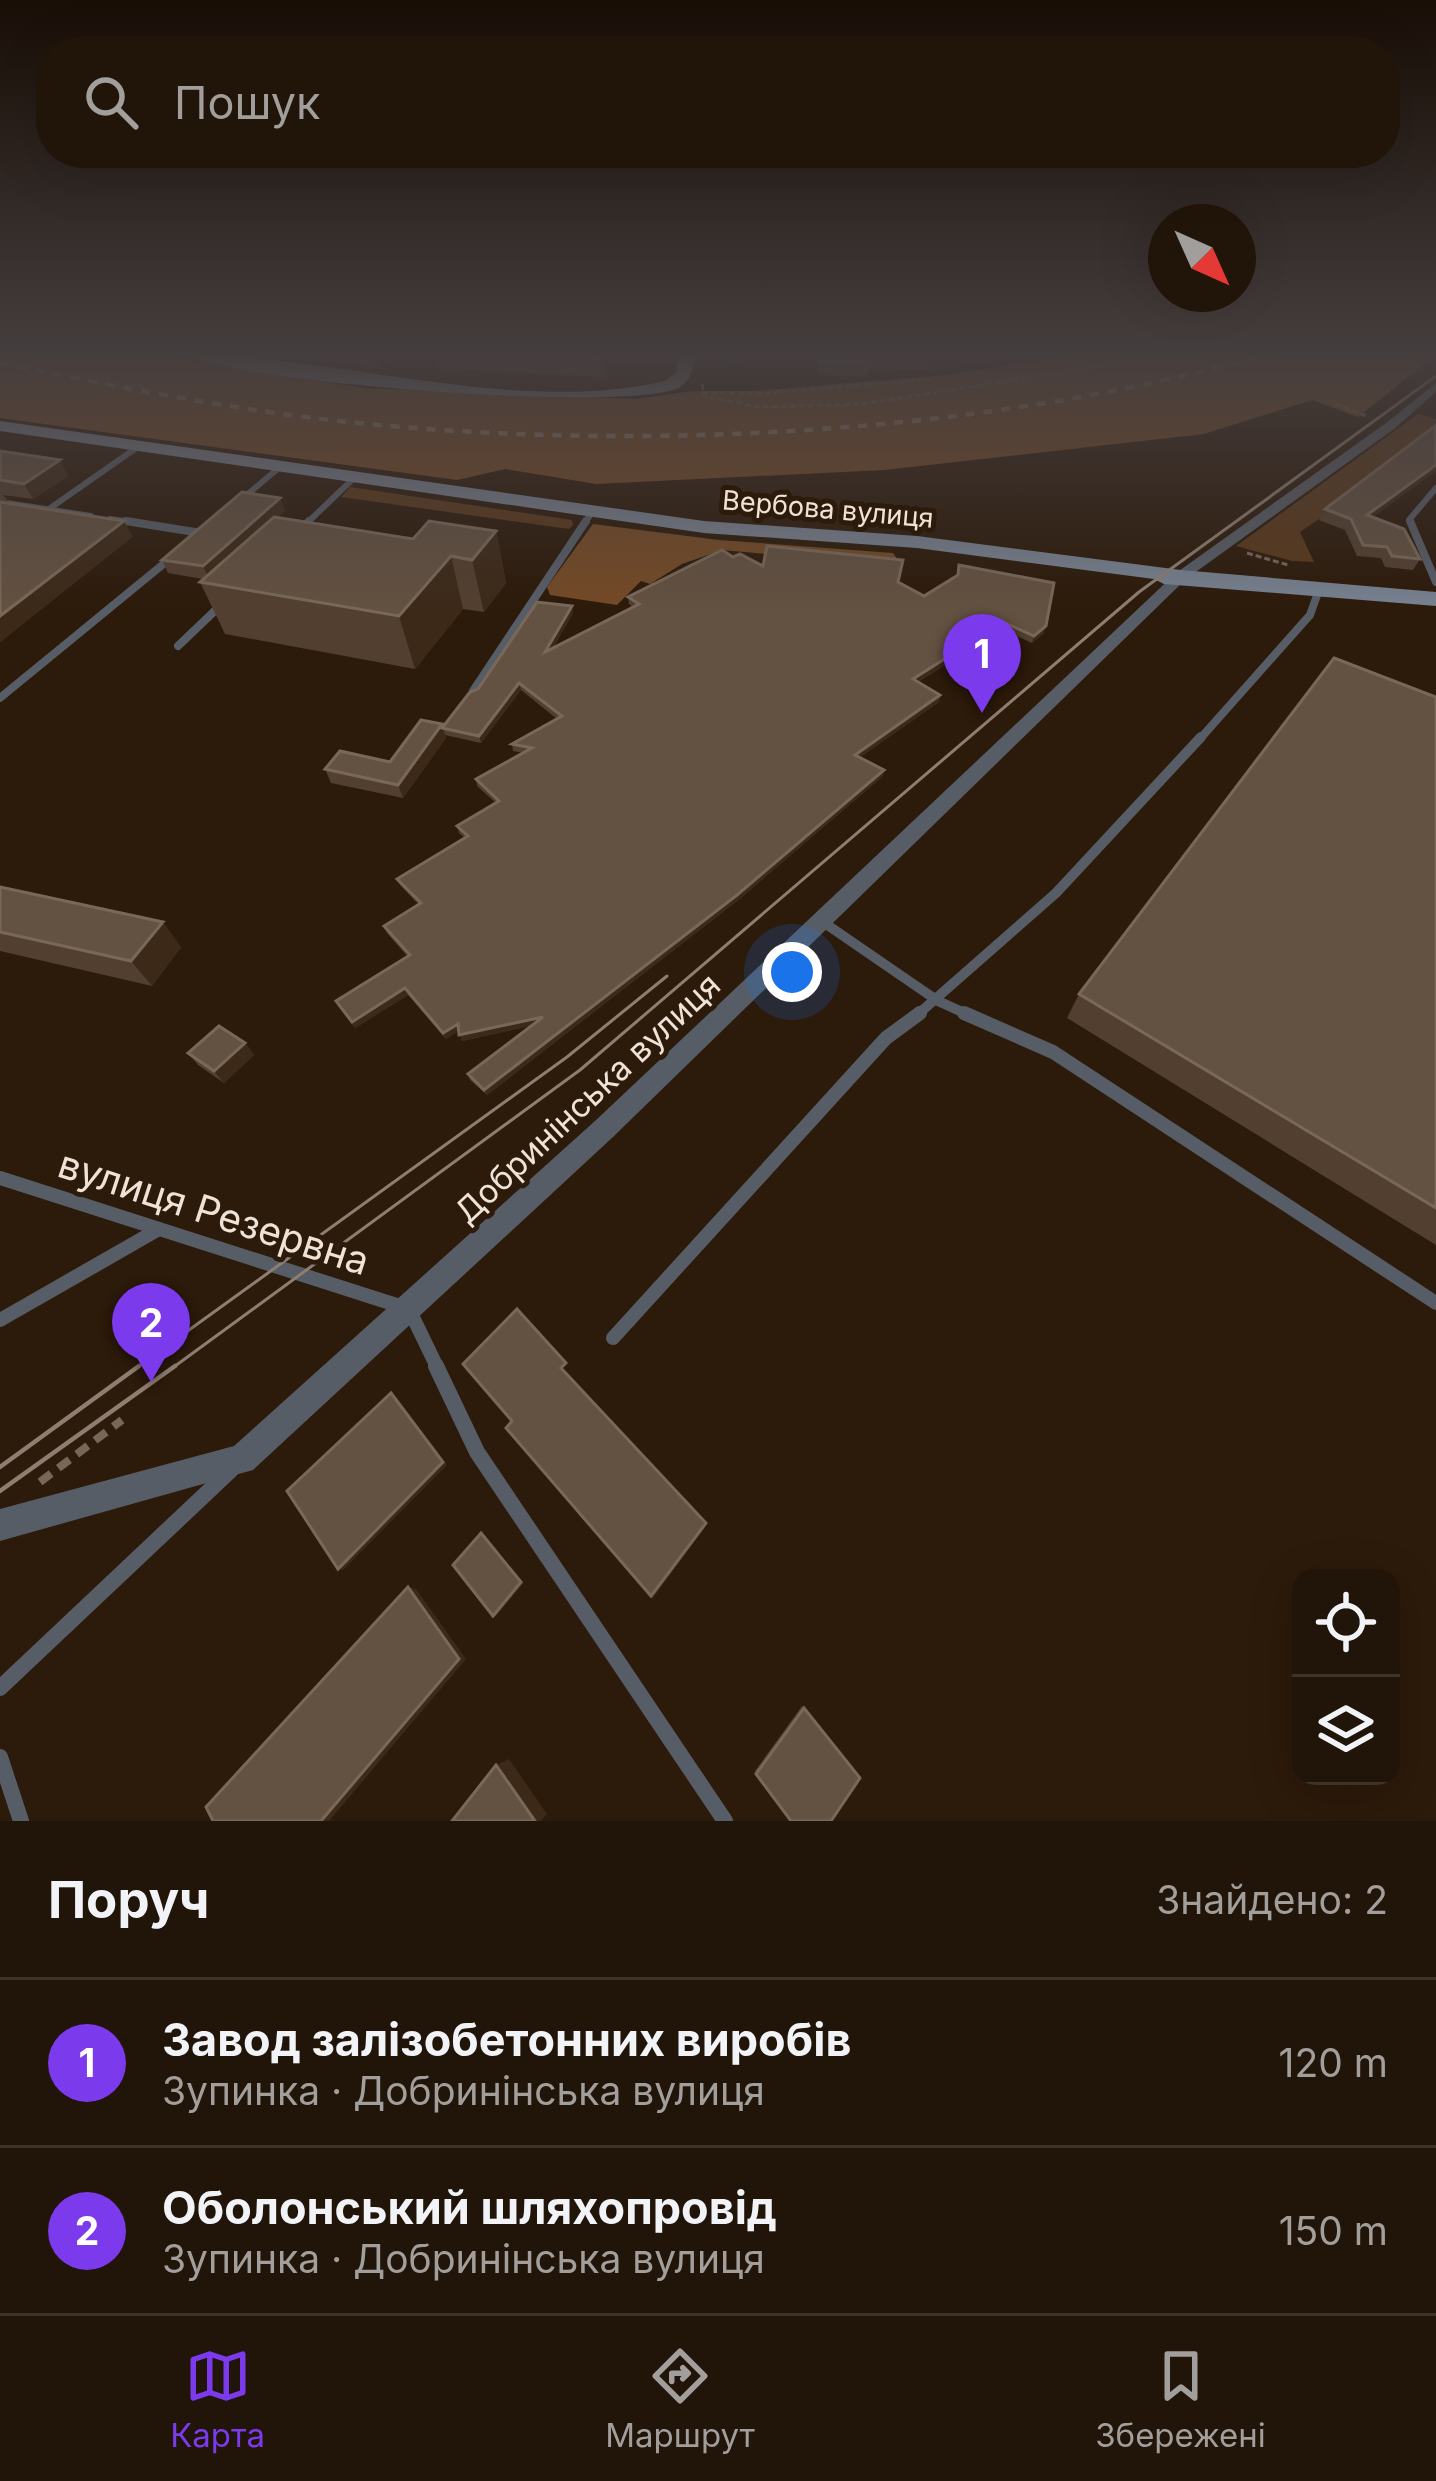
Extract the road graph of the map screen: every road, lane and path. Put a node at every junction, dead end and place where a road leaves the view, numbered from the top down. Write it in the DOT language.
graph roads {
  1 [pos="97,440"];
  2 [pos="1371,440"];
  3 [pos="139,446"];
  4 [pos="281,466"];
  5 [pos="355,477"];
  6 [pos="1436,488"];
  7 [pos="0,502"];
  8 [pos="237,503"];
  9 [pos="49,509"];
  10 [pos="593,511"];
  11 [pos="219,518"];
  12 [pos="201,533"];
  13 [pos="293,536"];
  14 [pos="1230,548"];
  15 [pos="1288,565"];
  16 [pos="1181,576"];
  17 [pos="1436,582"];
  18 [pos="1320,587"];
  19 [pos="230,596"];
  20 [pos="1436,599"];
  21 [pos="178,646"];
  22 [pos="473,691"];
  23 [pos="0,698"];
  24 [pos="823,922"];
  25 [pos="938,1001"];
  26 [pos="0,1178"];
  27 [pos="159,1229"];
  28 [pos="1436,1303"];
  29 [pos="409,1309"];
  30 [pos="0,1320"];
  31 [pos="613,1338"];
  32 [pos="122,1420"];
  33 [pos="242,1460"];
  34 [pos="39,1484"];
  35 [pos="0,1526"];
  36 [pos="0,1688"];
  37 [pos="0,1757"];
  38 [pos="21,1821"];
  39 [pos="725,1821"];
  1 -- 3 [label="main road, Вербова вулиця"];
  2 -- 16 [label="street, Добринінська вулиця"];
  3 -- 4 [label="main road, Вербова вулиця"];
  3 -- 9 [label="lane"];
  4 -- 5 [label="main road, Вербова вулиця"];
  4 -- 8 [label="lane"];
  5 -- 10 [label="main road, Вербова вулиця"];
  5 -- 13 [label="lane"];
  6 -- 17 [label="lane"];
  7 -- 9 [label="lane"];
  9 -- 12 [label="lane"];
  10 -- 16 [label="main road, Вербова вулиця"];
  10 -- 22 [label="lane"];
  11 -- 12 [label="lane"];
  12 -- 23 [label="lane"];
  14 -- 15 [label="path"];
  16 -- 18 [label="main road, Вербова вулиця"];
  16 -- 24 [label="street, Добринінська вулиця"];
  18 -- 20 [label="main road, Вербова вулиця"];
  18 -- 25 [label="lane"];
  19 -- 21 [label="lane"];
  24 -- 25 [label="lane"];
  24 -- 29 [label="street, Добринінська вулиця"];
  25 -- 28 [label="lane"];
  25 -- 31 [label="lane"];
  26 -- 27 [label="lane, вулиця Резервна"];
  27 -- 29 [label="lane, вулиця Резервна"];
  27 -- 30 [label="lane"];
  29 -- 33 [label="street, Добринінська вулиця"];
  29 -- 39 [label="lane"];
  32 -- 34 [label="path"];
  33 -- 35 [label="street, Добринінська вулиця"];
  33 -- 36 [label="lane"];
  37 -- 38 [label="lane"];
}
